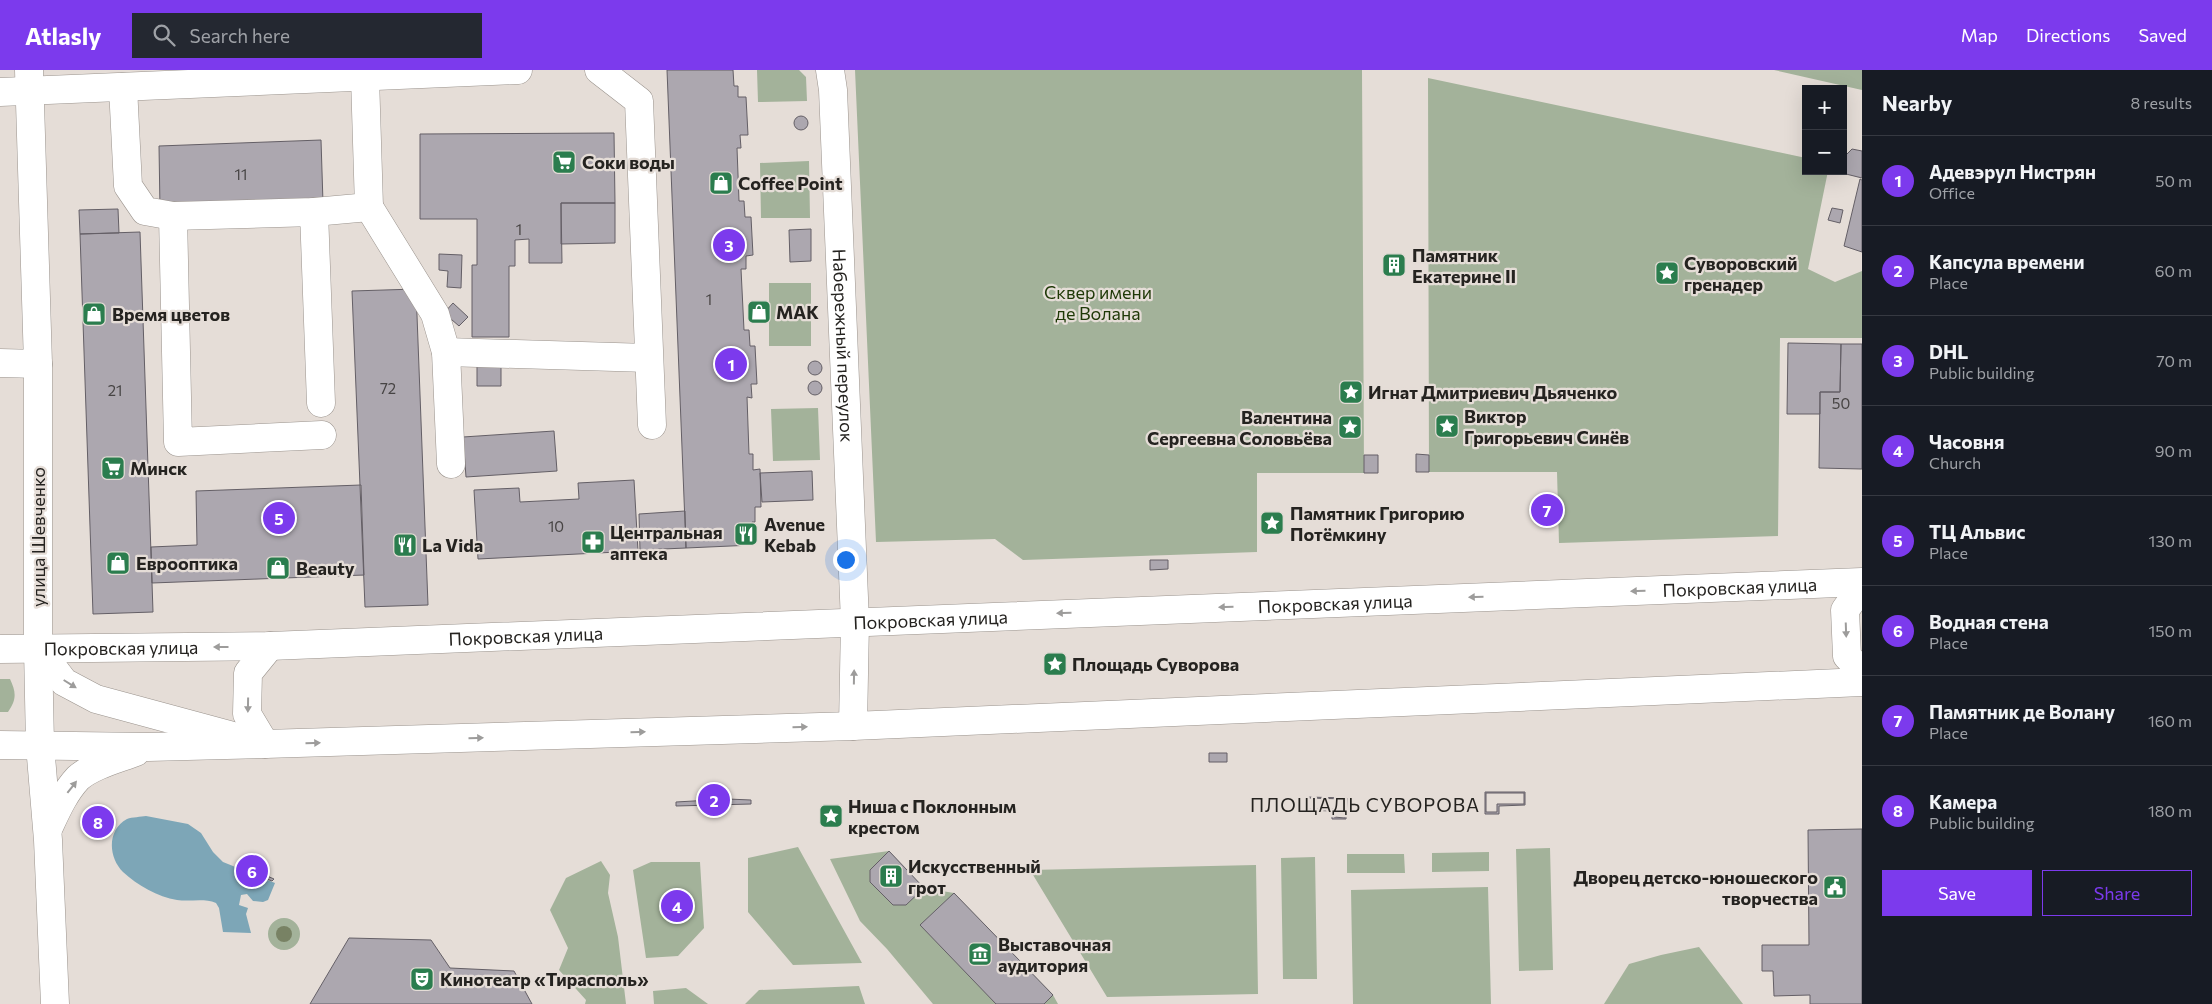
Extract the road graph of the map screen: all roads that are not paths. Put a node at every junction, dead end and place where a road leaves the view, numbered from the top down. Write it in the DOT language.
graph roads {
  1 [pos="518,70"];
  2 [pos="599,70"];
  3 [pos="830,70"];
  4 [pos="379,74"];
  5 [pos="29,81"];
  6 [pos="123,87"];
  7 [pos="0,92"];
  8 [pos="369,207"];
  9 [pos="314,212"];
  10 [pos="173,216"];
  11 [pos="446,352"];
  12 [pos="648,358"];
  13 [pos="0,363"];
  14 [pos="38,364"];
  15 [pos="321,403"];
  16 [pos="652,425"];
  17 [pos="322,435"];
  18 [pos="451,464"];
  19 [pos="1862,582"];
  20 [pos="1862,587"];
  21 [pos="854,622"];
  22 [pos="270,646"];
  23 [pos="38,648"];
  24 [pos="0,649"];
  25 [pos="1862,672"];
  26 [pos="1862,682"];
  27 [pos="853,726"];
  28 [pos="264,744"];
  29 [pos="0,745"];
  30 [pos="40,745"];
  31 [pos="148,747"];
  32 [pos="48,829"];
  33 [pos="55,1004"];
  1 -- 4 [label="main road"];
  2 -- 12 [label="main road"];
  3 -- 21 [label="main road, Набережный переулок"];
  4 -- 6 [label="main road"];
  4 -- 8 [label="main road"];
  5 -- 6 [label="main road"];
  5 -- 7 [label="main road"];
  5 -- 14 [label="main road, улица Шевченко"];
  6 -- 10 [label="main road"];
  8 -- 9 [label="main road"];
  8 -- 11 [label="main road"];
  9 -- 10 [label="main road"];
  9 -- 15 [label="main road"];
  10 -- 17 [label="main road"];
  11 -- 12 [label="main road"];
  11 -- 18 [label="main road"];
  12 -- 16 [label="main road"];
  13 -- 14 [label="main road"];
  14 -- 23 [label="main road, улица Шевченко"];
  19 -- 21 [label="main road, Покровская улица, one-way"];
  20 -- 25 [label="main road, one-way"];
  21 -- 22 [label="main road, Покровская улица"];
  27 -- 21 [label="main road, Набережный переулок, one-way"];
  22 -- 23 [label="main road, Покровская улица, one-way"];
  22 -- 28 [label="main road, one-way"];
  23 -- 24 [label="main road, Покровская улица"];
  23 -- 28 [label="main road, one-way"];
  23 -- 30 [label="main road, улица Шевченко"];
  26 -- 27 [label="main road"];
  28 -- 27 [label="main road, one-way"];
  28 -- 31 [label="main road"];
  29 -- 30 [label="main road"];
  30 -- 31 [label="main road"];
  30 -- 32 [label="main road, улица Шевченко"];
  32 -- 31 [label="main road, one-way"];
  32 -- 33 [label="main road, улица Шевченко"];
}
